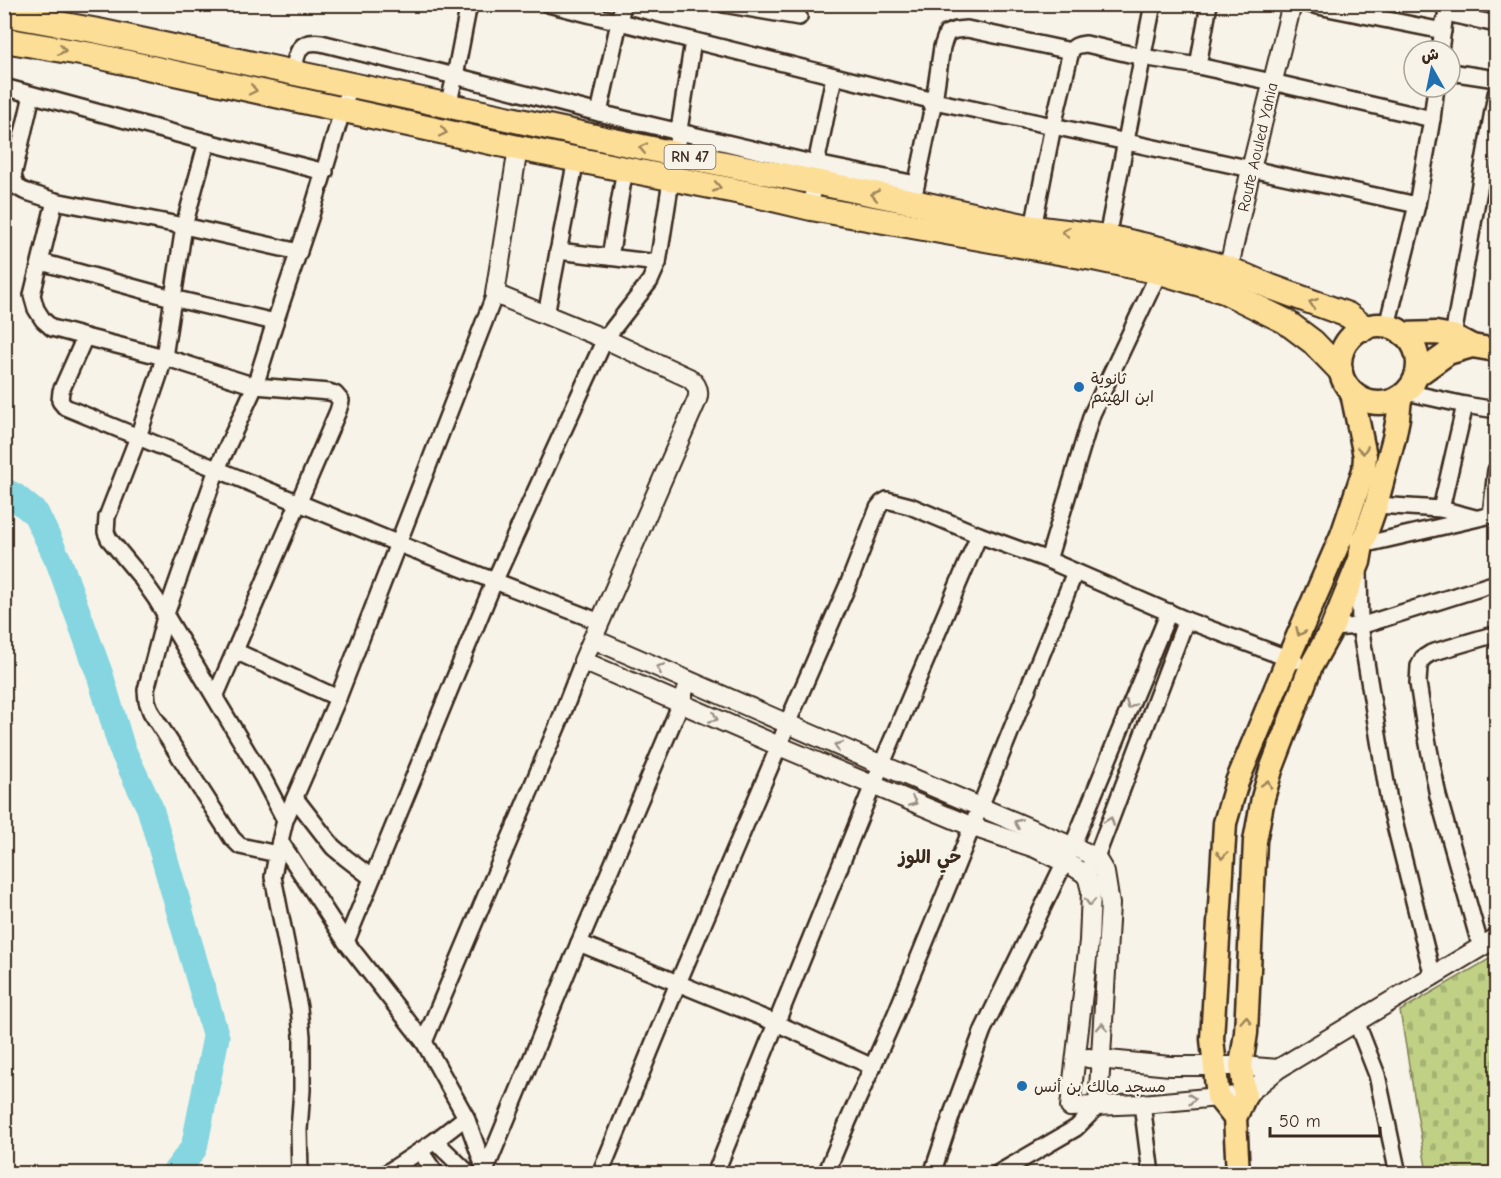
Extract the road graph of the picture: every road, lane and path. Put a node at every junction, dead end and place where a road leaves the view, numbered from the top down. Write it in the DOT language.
graph roads {
  1 [pos="469,4"];
  2 [pos="548,4"];
  3 [pos="623,4"];
  4 [pos="723,4"];
  5 [pos="1153,4"];
  6 [pos="1209,4"];
  7 [pos="1292,4"];
  8 [pos="1308,4"];
  9 [pos="1447,9"];
  10 [pos="4,14"];
  11 [pos="799,17"];
  12 [pos="620,22"];
  13 [pos="1497,24"];
  14 [pos="1443,31"];
  15 [pos="1442,39"];
  16 [pos="4,40"];
  17 [pos="693,41"];
  18 [pos="1071,51"];
  19 [pos="1142,57"];
  20 [pos="1198,66"];
  21 [pos="293,73"];
  22 [pos="1462,74"];
  23 [pos="455,76"];
  24 [pos="834,77"];
  25 [pos="1497,79"];
  26 [pos="1272,82"];
  27 [pos="350,85"];
  28 [pos="4,87"];
  29 [pos="32,94"];
  30 [pos="1497,94"];
  31 [pos="1434,99"];
  32 [pos="934,101"];
  33 [pos="448,106"];
  34 [pos="343,110"];
  35 [pos="598,113"];
  36 [pos="1432,119"];
  37 [pos="1053,126"];
  38 [pos="1493,137"];
  39 [pos="207,142"];
  40 [pos="1125,142"];
  41 [pos="518,147"];
  42 [pos="675,154"];
  43 [pos="576,159"];
  44 [pos="625,169"];
  45 [pos="1251,169"];
  46 [pos="325,172"];
  47 [pos="815,173"];
  48 [pos="915,193"];
  49 [pos="55,201"];
  50 [pos="1417,205"];
  51 [pos="811,208"];
  52 [pos="184,226"];
  53 [pos="1033,228"];
  54 [pos="1107,237"];
  55 [pos="558,251"];
  56 [pos="299,252"];
  57 [pos="610,257"];
  58 [pos="1164,261"];
  59 [pos="41,262"];
  60 [pos="658,263"];
  61 [pos="1227,280"];
  62 [pos="495,294"];
  63 [pos="172,298"];
  64 [pos="546,315"];
  65 [pos="275,322"];
  66 [pos="1385,329"];
  67 [pos="85,338"];
  68 [pos="605,339"];
  69 [pos="1462,341"];
  70 [pos="1497,350"];
  71 [pos="164,357"];
  72 [pos="1340,370"];
  73 [pos="255,386"];
  74 [pos="1407,388"];
  75 [pos="1352,393"];
  76 [pos="1465,405"];
  77 [pos="1497,410"];
  78 [pos="138,437"];
  79 [pos="217,469"];
  80 [pos="1497,470"];
  81 [pos="299,502"];
  82 [pos="1376,505"];
  83 [pos="1441,508"];
  84 [pos="1489,516"];
  85 [pos="979,535"];
  86 [pos="1342,535"];
  87 [pos="399,544"];
  88 [pos="1361,554"];
  89 [pos="1047,560"];
  90 [pos="1075,572"];
  91 [pos="494,582"];
  92 [pos="1497,583"];
  93 [pos="1169,612"];
  94 [pos="165,617"];
  95 [pos="1186,620"];
  96 [pos="600,622"];
  97 [pos="1360,626"];
  98 [pos="1332,628"];
  99 [pos="1497,637"];
  100 [pos="593,639"];
  101 [pos="235,651"];
  102 [pos="1288,659"];
  103 [pos="584,661"];
  104 [pos="1311,666"];
  105 [pos="1142,676"];
  106 [pos="689,680"];
  107 [pos="1163,682"];
  108 [pos="215,697"];
  109 [pos="338,698"];
  110 [pos="681,703"];
  111 [pos="787,724"];
  112 [pos="779,746"];
  113 [pos="882,765"];
  114 [pos="873,785"];
  115 [pos="295,798"];
  116 [pos="981,807"];
  117 [pos="285,820"];
  118 [pos="1225,823"];
  119 [pos="1258,824"];
  120 [pos="973,827"];
  121 [pos="1039,841"];
  122 [pos="279,847"];
  123 [pos="1068,854"];
  124 [pos="1096,858"];
  125 [pos="1085,874"];
  126 [pos="372,878"];
  127 [pos="1497,938"];
  128 [pos="346,942"];
  129 [pos="579,943"];
  130 [pos="1481,948"];
  131 [pos="1433,977"];
  132 [pos="678,983"];
  133 [pos="1356,1021"];
  134 [pos="776,1023"];
  135 [pos="424,1042"];
  136 [pos="1076,1057"];
  137 [pos="1100,1059"];
  138 [pos="873,1066"];
  139 [pos="1241,1066"];
  140 [pos="1214,1067"];
  141 [pos="1278,1069"];
  142 [pos="1218,1096"];
  143 [pos="1245,1096"];
  144 [pos="1142,1104"];
  145 [pos="1070,1107"];
  146 [pos="1098,1107"];
  147 [pos="466,1117"];
  148 [pos="1235,1118"];
  149 [pos="1076,1128"];
  150 [pos="435,1141"];
  151 [pos="420,1151"];
  152 [pos="485,1172"];
  153 [pos="300,1173"];
  154 [pos="385,1173"];
  155 [pos="436,1173"];
  156 [pos="469,1173"];
  157 [pos="600,1173"];
  158 [pos="715,1173"];
  159 [pos="826,1173"];
  160 [pos="932,1173"];
  161 [pos="997,1173"];
  162 [pos="1151,1173"];
  163 [pos="1238,1173"];
  164 [pos="1398,1173"];
  1 -- 23 [label="street"];
  2 -- 12 [label="street"];
  3 -- 12 [label="street"];
  4 -- 11 [label="street"];
  5 -- 19 [label="street"];
  6 -- 20 [label="street"];
  7 -- 26 [label="street, Route Aouled Yahia"];
  8 -- 14 [label="street"];
  9 -- 13 [label="street"];
  9 -- 14 [label="street"];
  10 -- 21 [label="highway, RN 47"];
  12 -- 17 [label="street"];
  12 -- 35 [label="street"];
  14 -- 15 [label="street"];
  16 -- 34 [label="highway, RN 47, one-way"];
  17 -- 24 [label="street"];
  17 -- 42 [label="street"];
  18 -- 19 [label="street"];
  18 -- 32 [label="street"];
  18 -- 37 [label="street"];
  19 -- 20 [label="street"];
  19 -- 40 [label="street"];
  20 -- 26 [label="street"];
  21 -- 23 [label="street"];
  21 -- 27 [label="highway, RN 47"];
  22 -- 25 [label="street"];
  23 -- 33 [label="street"];
  23 -- 35 [label="street"];
  24 -- 32 [label="street"];
  24 -- 47 [label="street"];
  26 -- 36 [label="street"];
  26 -- 45 [label="street, Route Aouled Yahia"];
  27 -- 33 [label="highway, RN 47"];
  27 -- 34 [label="street"];
  28 -- 29 [label="street"];
  29 -- 39 [label="street"];
  29 -- 49 [label="street"];
  30 -- 38 [label="street"];
  31 -- 36 [label="street"];
  32 -- 37 [label="street"];
  32 -- 48 [label="street"];
  42 -- 33 [label="highway, RN 47, one-way"];
  34 -- 41 [label="highway, RN 47, one-way"];
  34 -- 46 [label="street"];
  35 -- 42 [label="street"];
  36 -- 50 [label="street"];
  37 -- 40 [label="street"];
  37 -- 53 [label="street"];
  38 -- 69 [label="street"];
  39 -- 46 [label="street"];
  39 -- 52 [label="street"];
  40 -- 45 [label="street"];
  40 -- 54 [label="street"];
  41 -- 43 [label="highway, RN 47"];
  41 -- 62 [label="street"];
  42 -- 44 [label="highway, RN 47"];
  42 -- 47 [label="highway, RN 47"];
  42 -- 51 [label="highway, RN 47, one-way"];
  42 -- 60 [label="street"];
  43 -- 44 [label="highway, RN 47"];
  43 -- 55 [label="street"];
  44 -- 57 [label="street"];
  45 -- 50 [label="street"];
  45 -- 61 [label="street, Route Aouled Yahia"];
  46 -- 56 [label="street"];
  47 -- 48 [label="highway, RN 47"];
  47 -- 51 [label="street"];
  48 -- 53 [label="highway, RN 47"];
  49 -- 52 [label="street"];
  49 -- 59 [label="street"];
  50 -- 66 [label="street"];
  51 -- 58 [label="highway, RN 47"];
  52 -- 56 [label="street"];
  52 -- 63 [label="street"];
  54 -- 53 [label="highway, RN 47, one-way"];
  54 -- 58 [label="highway, RN 47"];
  55 -- 57 [label="street"];
  55 -- 64 [label="street"];
  56 -- 65 [label="street"];
  57 -- 60 [label="street"];
  58 -- 61 [label="highway, RN 47"];
  58 -- 89 [label="street"];
  59 -- 63 [label="street"];
  59 -- 67 [label="street"];
  60 -- 68 [label="street"];
  66 -- 61 [label="highway, RN 47, one-way"];
  61 -- 72 [label="highway, RN 47"];
  62 -- 64 [label="street"];
  62 -- 87 [label="street"];
  63 -- 65 [label="street"];
  63 -- 71 [label="street"];
  64 -- 68 [label="street"];
  65 -- 73 [label="street"];
  66 -- 69 [label="main road"];
  66 -- 72 [label="main road"];
  66 -- 74 [label="main road"];
  67 -- 71 [label="street"];
  67 -- 78 [label="street"];
  68 -- 91 [label="street"];
  68 -- 96 [label="street"];
  69 -- 70 [label="main road"];
  69 -- 74 [label="main road"];
  71 -- 73 [label="street"];
  71 -- 78 [label="street"];
  72 -- 75 [label="main road"];
  73 -- 79 [label="street"];
  73 -- 81 [label="street"];
  74 -- 75 [label="main road"];
  74 -- 76 [label="street"];
  74 -- 82 [label="main road"];
  75 -- 86 [label="main road, one-way"];
  76 -- 77 [label="street"];
  76 -- 83 [label="street"];
  78 -- 79 [label="street"];
  78 -- 94 [label="street"];
  79 -- 81 [label="street"];
  79 -- 94 [label="street"];
  80 -- 84 [label="street"];
  81 -- 87 [label="street"];
  81 -- 101 [label="street"];
  82 -- 83 [label="street"];
  82 -- 88 [label="main road"];
  83 -- 84 [label="street"];
  84 -- 88 [label="street"];
  85 -- 89 [label="street"];
  85 -- 111 [label="street"];
  85 -- 113 [label="street"];
  86 -- 88 [label="street"];
  86 -- 102 [label="main road, one-way"];
  87 -- 91 [label="street"];
  87 -- 109 [label="street"];
  88 -- 97 [label="street"];
  88 -- 98 [label="main road"];
  89 -- 90 [label="street"];
  90 -- 93 [label="street"];
  90 -- 116 [label="street"];
  91 -- 96 [label="street"];
  91 -- 126 [label="street"];
  92 -- 97 [label="street"];
  93 -- 95 [label="street"];
  93 -- 105 [label="street"];
  94 -- 108 [label="street"];
  94 -- 122 [label="street"];
  95 -- 102 [label="street"];
  95 -- 107 [label="street"];
  96 -- 100 [label="street"];
  97 -- 98 [label="street"];
  97 -- 131 [label="street"];
  98 -- 104 [label="main road"];
  99 -- 130 [label="street"];
  100 -- 103 [label="street"];
  106 -- 100 [label="street, one-way"];
  101 -- 108 [label="street"];
  101 -- 109 [label="street"];
  102 -- 104 [label="street"];
  102 -- 118 [label="main road"];
  103 -- 110 [label="street"];
  103 -- 135 [label="street"];
  119 -- 104 [label="main road, one-way"];
  105 -- 107 [label="street"];
  105 -- 123 [label="street, one-way"];
  106 -- 110 [label="street"];
  106 -- 111 [label="street"];
  124 -- 107 [label="street, one-way"];
  108 -- 117 [label="street"];
  109 -- 115 [label="street"];
  110 -- 112 [label="street, one-way"];
  110 -- 129 [label="street"];
  111 -- 112 [label="street"];
  113 -- 111 [label="street, one-way"];
  112 -- 114 [label="street"];
  112 -- 132 [label="street"];
  113 -- 114 [label="street"];
  113 -- 116 [label="street"];
  114 -- 120 [label="street, one-way"];
  114 -- 134 [label="street"];
  115 -- 117 [label="street"];
  115 -- 126 [label="street"];
  116 -- 120 [label="street"];
  121 -- 116 [label="street, one-way"];
  117 -- 122 [label="street"];
  118 -- 119 [label="main road"];
  118 -- 140 [label="main road, one-way"];
  139 -- 119 [label="main road, one-way"];
  120 -- 121 [label="street"];
  120 -- 138 [label="street"];
  121 -- 123 [label="street"];
  122 -- 128 [label="street"];
  122 -- 153 [label="street"];
  123 -- 124 [label="street"];
  123 -- 125 [label="street"];
  123 -- 160 [label="street"];
  124 -- 125 [label="street"];
  137 -- 124 [label="street, one-way"];
  125 -- 136 [label="street, one-way"];
  126 -- 128 [label="street"];
  127 -- 130 [label="street"];
  128 -- 135 [label="street"];
  129 -- 132 [label="street"];
  129 -- 152 [label="street"];
  130 -- 131 [label="street"];
  131 -- 133 [label="street"];
  132 -- 134 [label="street"];
  132 -- 157 [label="street"];
  133 -- 141 [label="street"];
  133 -- 164 [label="street"];
  134 -- 138 [label="street"];
  134 -- 158 [label="street"];
  135 -- 147 [label="street"];
  136 -- 137 [label="street"];
  136 -- 145 [label="street"];
  137 -- 140 [label="street"];
  137 -- 146 [label="street"];
  138 -- 159 [label="street"];
  139 -- 140 [label="street"];
  139 -- 141 [label="street"];
  139 -- 143 [label="main road"];
  140 -- 142 [label="main road"];
  141 -- 143 [label="street"];
  142 -- 143 [label="street"];
  144 -- 142 [label="street, one-way"];
  142 -- 148 [label="main road"];
  143 -- 148 [label="main road"];
  144 -- 146 [label="street"];
  144 -- 162 [label="street"];
  145 -- 146 [label="street"];
  145 -- 149 [label="street"];
  146 -- 149 [label="street"];
  147 -- 150 [label="street"];
  147 -- 152 [label="street"];
  148 -- 163 [label="main road"];
  149 -- 161 [label="street"];
  150 -- 151 [label="street"];
  150 -- 156 [label="street"];
  151 -- 154 [label="street"];
  151 -- 155 [label="street"];
}
